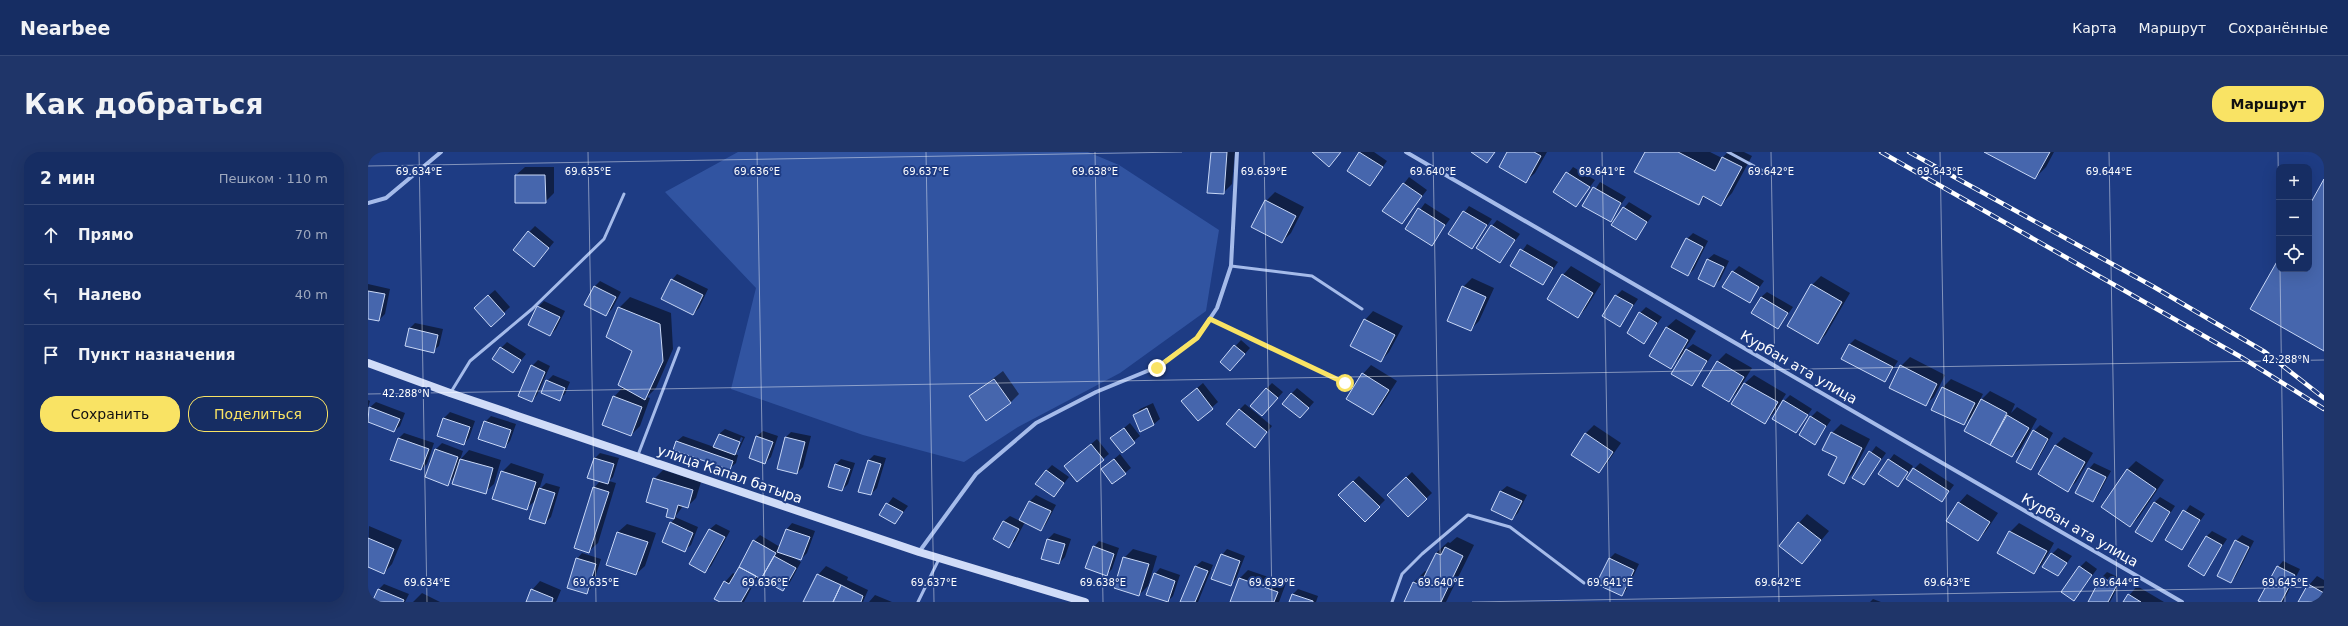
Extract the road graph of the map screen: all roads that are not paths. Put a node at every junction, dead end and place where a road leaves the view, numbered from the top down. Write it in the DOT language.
graph roads {
  1 [pos="441,152"];
  2 [pos="1237,152"];
  3 [pos="1406,152"];
  4 [pos="1728,152"];
  5 [pos="1765,172"];
  6 [pos="624,194"];
  7 [pos="368,203"];
  8 [pos="1230,266"];
  9 [pos="1362,310"];
  10 [pos="1210,319"];
  11 [pos="679,348"];
  12 [pos="368,364"];
  13 [pos="1345,383"];
  14 [pos="450,393"];
  15 [pos="637,457"];
  16 [pos="919,552"];
  17 [pos="940,558"];
  18 [pos="1584,583"];
  19 [pos="1067,599"];
  20 [pos="918,602"];
  21 [pos="1085,602"];
  22 [pos="1392,602"];
  23 [pos="2182,602"];
  1 -- 7 [label="street"];
  2 -- 8 [label="street"];
  3 -- 23 [label="street, Курбан ата улица"];
  4 -- 5 [label="lane"];
  6 -- 14 [label="lane"];
  8 -- 9 [label="lane"];
  8 -- 10 [label="street"];
  10 -- 13 [label="lane"];
  10 -- 16 [label="street"];
  11 -- 15 [label="lane"];
  12 -- 14 [label="main road, улица Капал батыра"];
  14 -- 15 [label="main road, улица Капал батыра"];
  15 -- 16 [label="main road, улица Капал батыра"];
  16 -- 17 [label="main road, улица Капал батыра"];
  17 -- 19 [label="main road, улица Капал батыра"];
  17 -- 20 [label="lane"];
  18 -- 22 [label="lane"];
  19 -- 21 [label="main road, улица Капал батыра"];
}
